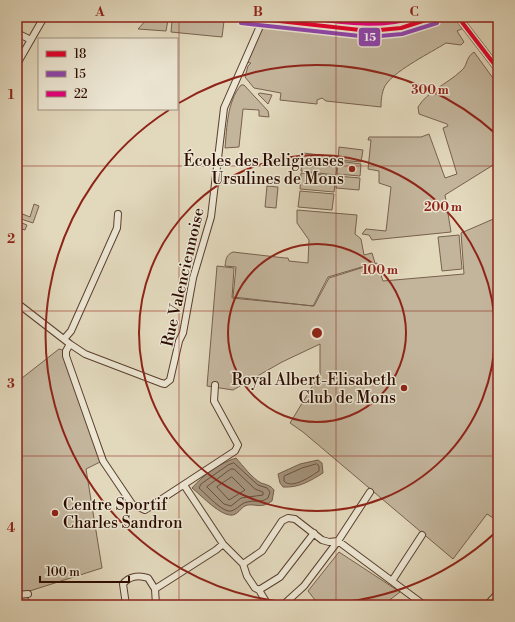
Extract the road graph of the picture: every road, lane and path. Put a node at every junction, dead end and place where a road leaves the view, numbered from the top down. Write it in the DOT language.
graph roads {
  1 [pos="44,17"];
  2 [pos="264,17"];
  3 [pos="269,17"];
  4 [pos="348,17"];
  5 [pos="352,17"];
  6 [pos="393,17"];
  7 [pos="427,17"];
  8 [pos="458,17"];
  9 [pos="414,22"];
  10 [pos="17,33"];
  11 [pos="31,40"];
  12 [pos="17,64"];
  13 [pos="498,69"];
  14 [pos="118,214"];
  15 [pos="17,303"];
  16 [pos="64,339"];
  17 [pos="70,344"];
  18 [pos="215,385"];
  19 [pos="184,485"];
  20 [pos="370,492"];
  21 [pos="314,533"];
  22 [pos="422,536"];
  23 [pos="338,541"];
  24 [pos="223,544"];
  25 [pos="243,564"];
  26 [pos="392,581"];
  27 [pos="155,589"];
  28 [pos="260,590"];
  29 [pos="498,592"];
  30 [pos="28,594"];
  31 [pos="17,595"];
  32 [pos="126,605"];
  33 [pos="156,605"];
  34 [pos="268,605"];
  35 [pos="283,605"];
  36 [pos="424,605"];
  37 [pos="487,605"];
  1 -- 11 [label="street"];
  2 -- 17 [label="street, Rue Valenciennoise"];
  3 -- 9 [label="street"];
  4 -- 5 [label="highway"];
  5 -- 6 [label="highway"];
  5 -- 9 [label="highway"];
  7 -- 9 [label="main road"];
  8 -- 13 [label="street"];
  10 -- 11 [label="street"];
  11 -- 12 [label="street"];
  14 -- 16 [label="street"];
  15 -- 16 [label="street"];
  16 -- 17 [label="street"];
  17 -- 19 [label="street"];
  18 -- 19 [label="street"];
  19 -- 24 [label="street"];
  20 -- 23 [label="street"];
  21 -- 23 [label="street"];
  21 -- 25 [label="street"];
  21 -- 28 [label="street"];
  22 -- 26 [label="street"];
  23 -- 26 [label="street"];
  23 -- 35 [label="street"];
  24 -- 25 [label="street"];
  24 -- 27 [label="street"];
  25 -- 28 [label="street"];
  26 -- 36 [label="street"];
  27 -- 32 [label="street"];
  27 -- 33 [label="street"];
  28 -- 34 [label="street"];
  29 -- 37 [label="street"];
  30 -- 31 [label="street"];
}
